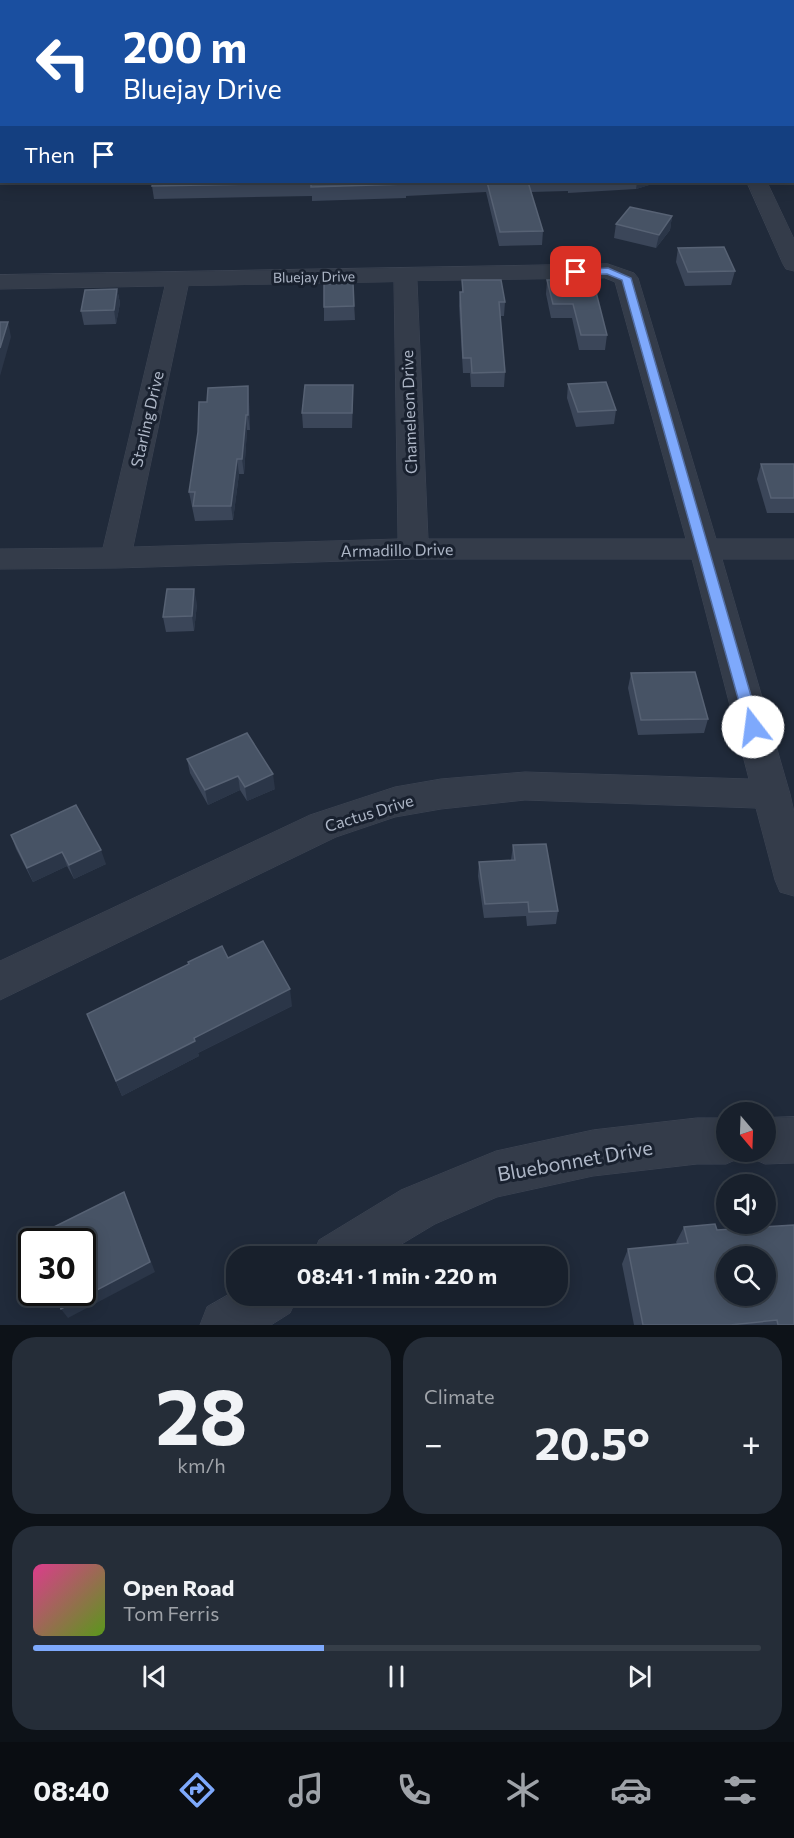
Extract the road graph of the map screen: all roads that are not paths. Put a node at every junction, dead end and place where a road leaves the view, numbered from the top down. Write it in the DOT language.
graph roads {
  1 [pos="757,183"];
  2 [pos="794,264"];
  3 [pos="405,275"];
  4 [pos="178,280"];
  5 [pos="0,282"];
  6 [pos="704,548"];
  7 [pos="413,549"];
  8 [pos="794,549"];
  9 [pos="116,558"];
  10 [pos="0,559"];
  11 [pos="772,794"];
  12 [pos="794,880"];
  13 [pos="0,981"];
  14 [pos="794,1140"];
  15 [pos="716,1141"];
  16 [pos="776,1141"];
  17 [pos="354,1246"];
  18 [pos="256,1306"];
  19 [pos="225,1325"];
  1 -- 2 [label="street"];
  3 -- 4 [label="street, Bluejay Drive"];
  3 -- 6 [label="street, Bluejay Drive"];
  3 -- 7 [label="street, Chameleon Drive"];
  4 -- 5 [label="street, Bluejay Drive"];
  4 -- 9 [label="street, Starling Drive"];
  6 -- 7 [label="street, Armadillo Drive"];
  6 -- 8 [label="street, Armadillo Drive"];
  6 -- 11 [label="street"];
  7 -- 9 [label="street, Armadillo Drive"];
  9 -- 10 [label="street, Armadillo Drive"];
  11 -- 12 [label="street"];
  11 -- 13 [label="street, Cactus Drive"];
  14 -- 16 [label="street"];
  15 -- 17 [label="street, Bluebonnet Drive"];
  18 -- 19 [label="street"];
}
